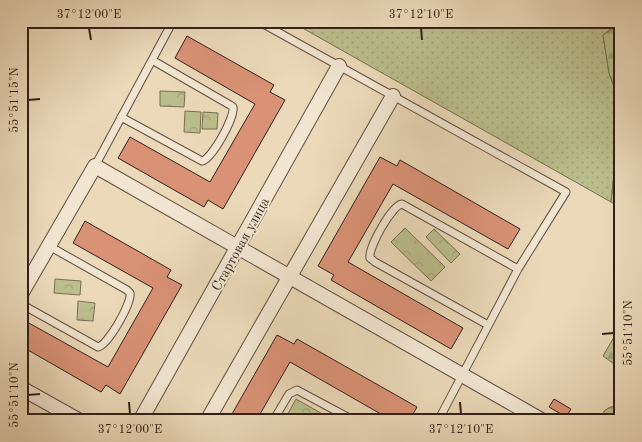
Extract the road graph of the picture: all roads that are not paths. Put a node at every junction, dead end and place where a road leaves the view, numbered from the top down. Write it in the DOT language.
graph roads {
  1 [pos="173,21"];
  2 [pos="258,21"];
  3 [pos="152,60"];
  4 [pos="340,66"];
  5 [pos="392,96"];
  6 [pos="121,117"];
  7 [pos="95,166"];
  8 [pos="49,246"];
  9 [pos="238,247"];
  10 [pos="518,269"];
  11 [pos="289,276"];
  12 [pos="21,294"];
  13 [pos="21,304"];
  14 [pos="488,325"];
  15 [pos="462,375"];
  16 [pos="21,388"];
  17 [pos="80,421"];
  18 [pos="140,421"];
  19 [pos="207,421"];
  20 [pos="273,421"];
  21 [pos="355,421"];
  22 [pos="438,421"];
  23 [pos="543,421"];
  1 -- 3 [label="lane"];
  2 -- 4 [label="lane"];
  3 -- 6 [label="lane"];
  3 -- 6 [label="lane"];
  4 -- 5 [label="lane"];
  4 -- 9 [label="street, Стартовая улица"];
  5 -- 10 [label="lane"];
  5 -- 11 [label="street"];
  6 -- 7 [label="lane"];
  7 -- 8 [label="street"];
  7 -- 9 [label="street"];
  8 -- 12 [label="street"];
  8 -- 13 [label="lane"];
  9 -- 11 [label="street"];
  9 -- 18 [label="street, Стартовая улица"];
  10 -- 14 [label="lane"];
  10 -- 14 [label="lane"];
  11 -- 15 [label="street"];
  11 -- 19 [label="street"];
  14 -- 15 [label="lane"];
  15 -- 22 [label="lane"];
  15 -- 23 [label="street"];
  16 -- 17 [label="street"];
  20 -- 21 [label="lane"];
}
